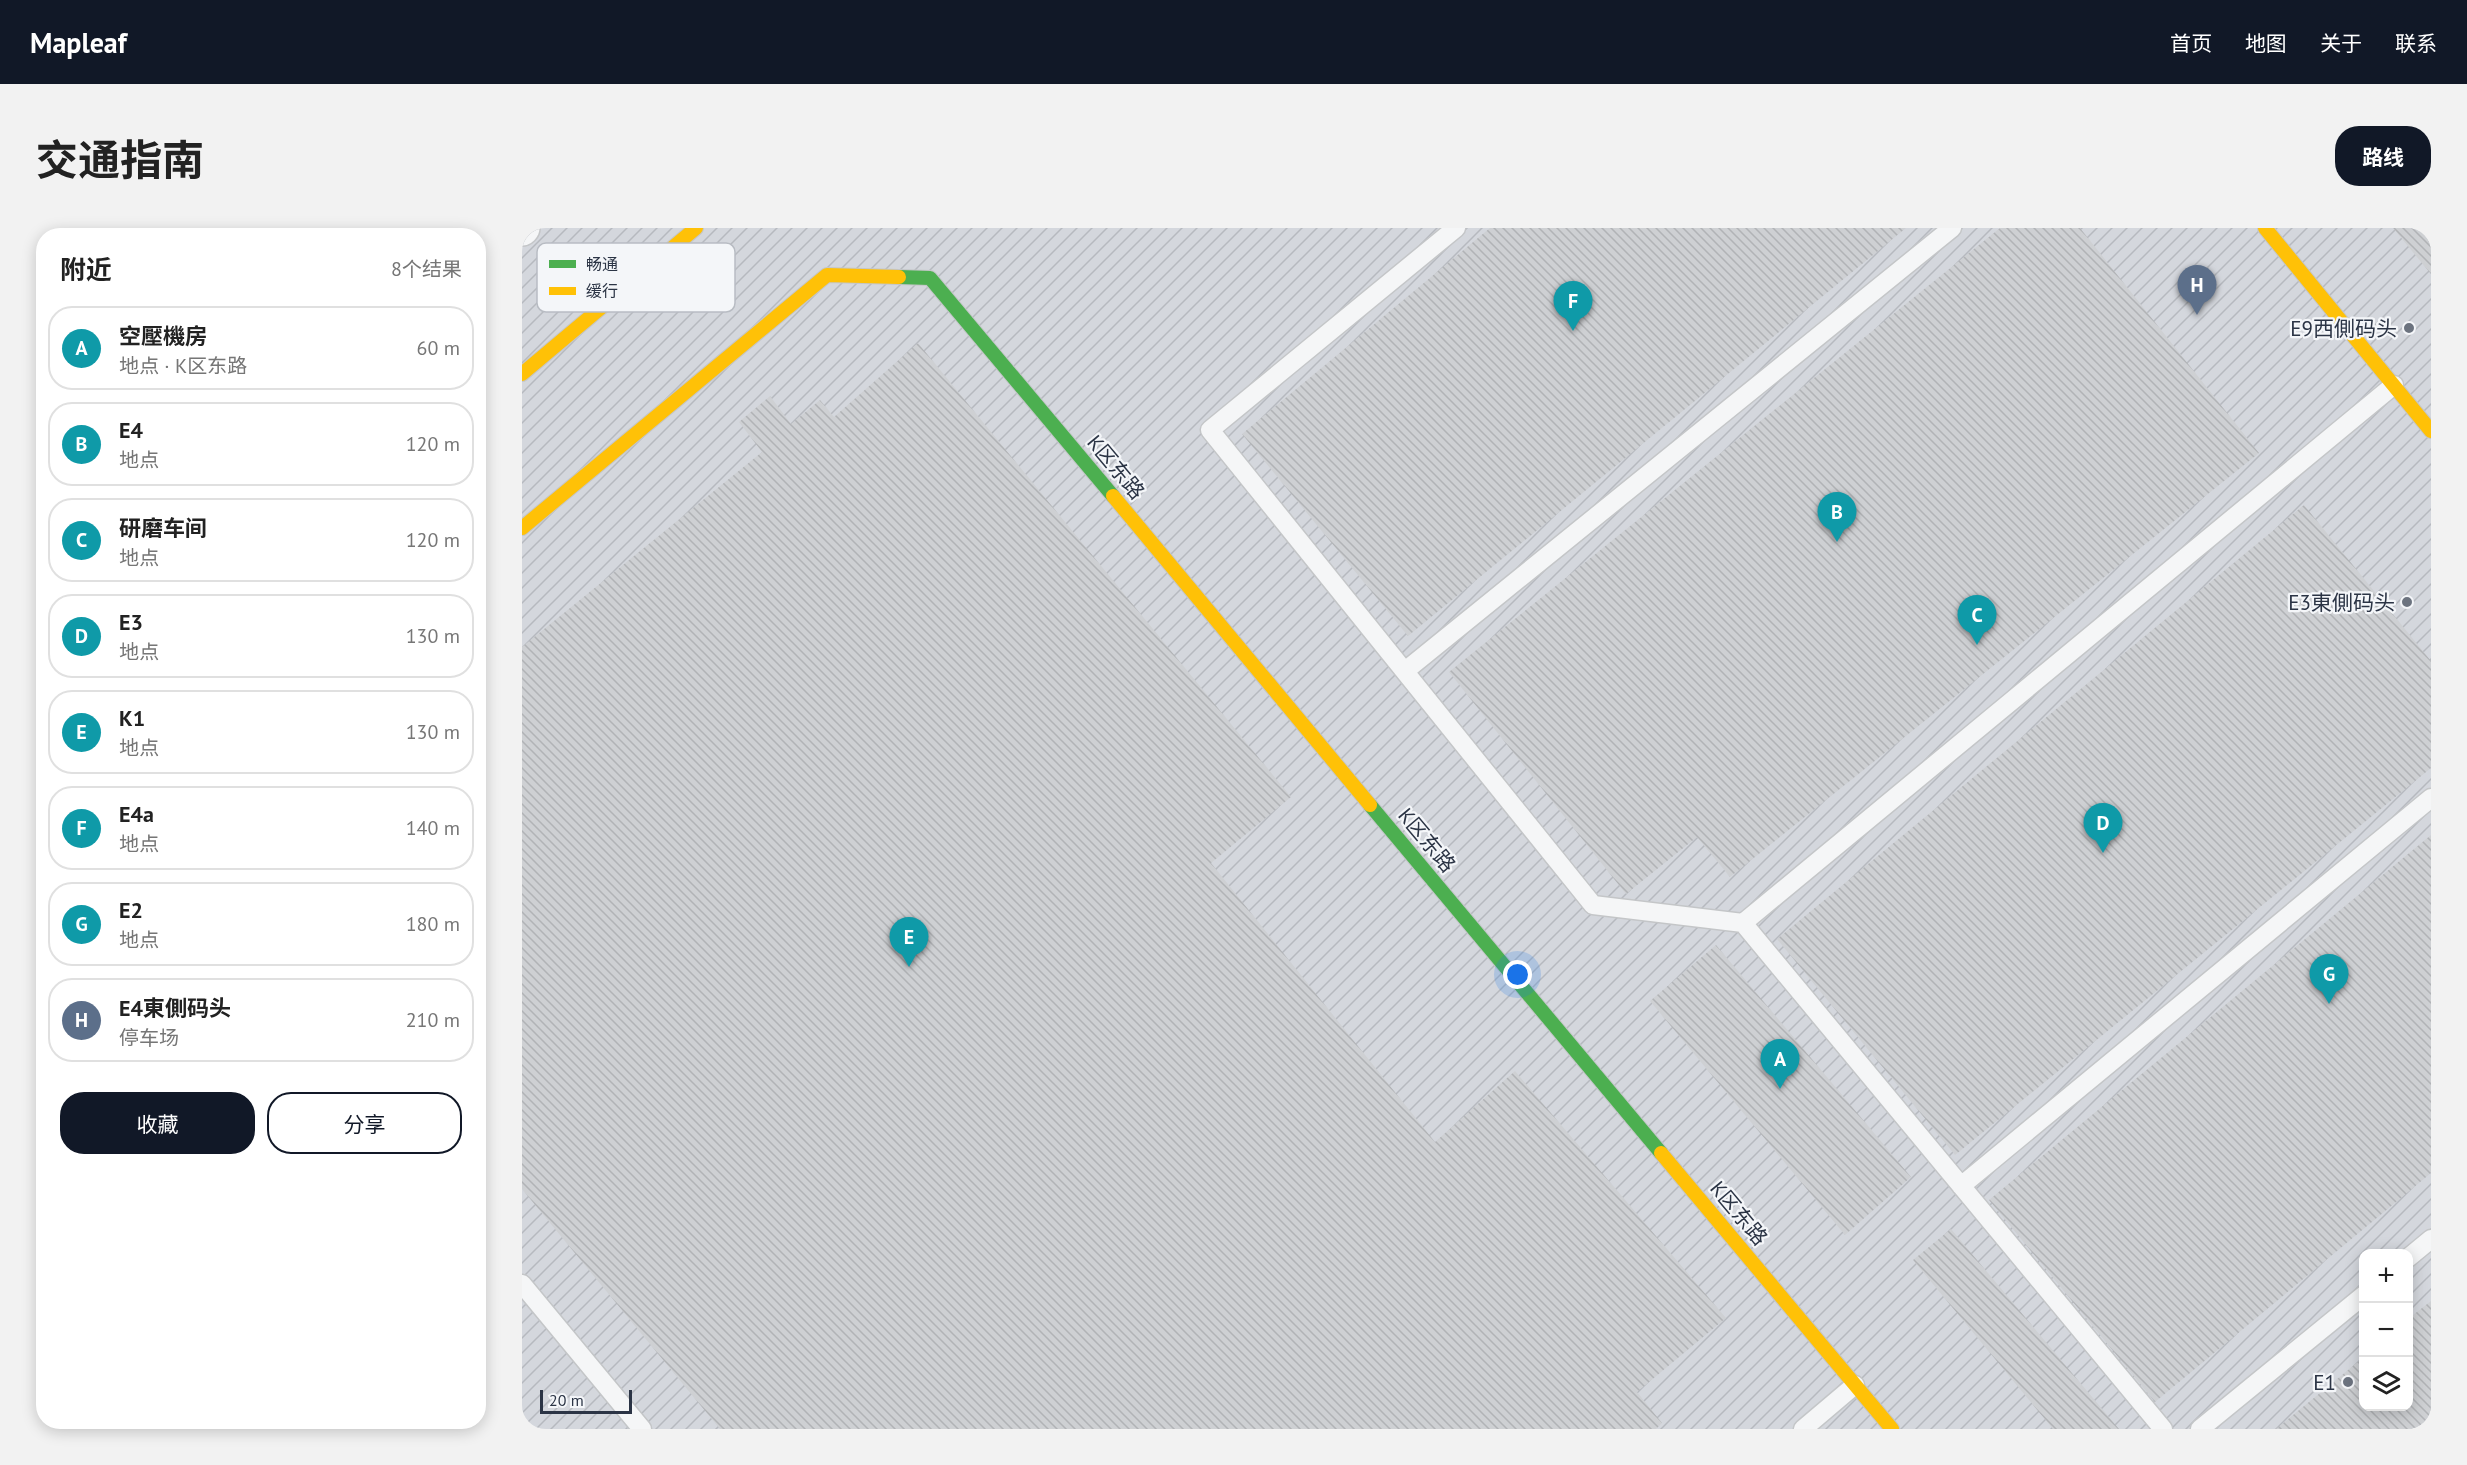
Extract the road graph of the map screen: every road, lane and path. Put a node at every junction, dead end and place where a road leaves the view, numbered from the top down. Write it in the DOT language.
graph roads {
  1 [pos="696,228"];
  2 [pos="1456,228"];
  3 [pos="1952,228"];
  4 [pos="2265,228"];
  5 [pos="678,243"];
  6 [pos="596,312"];
  7 [pos="522,374"];
  8 [pos="2394,385"];
  9 [pos="2431,431"];
  10 [pos="522,528"];
  11 [pos="1406,671"];
  12 [pos="2431,798"];
  13 [pos="1743,923"];
  14 [pos="1961,1186"];
  15 [pos="2431,1239"];
  16 [pos="2413,1255"];
  17 [pos="522,1284"];
  18 [pos="2359,1298"];
  19 [pos="1855,1385"];
  20 [pos="642,1429"];
  21 [pos="1803,1429"];
  22 [pos="1892,1429"];
  23 [pos="2163,1429"];
  24 [pos="2200,1429"];
  1 -- 5 [label="street"];
  2 -- 11 [label="lane"];
  3 -- 11 [label="lane"];
  4 -- 8 [label="street"];
  6 -- 7 [label="street"];
  8 -- 9 [label="street"];
  8 -- 13 [label="lane"];
  10 -- 19 [label="street, K区东路"];
  11 -- 13 [label="lane"];
  12 -- 14 [label="lane"];
  13 -- 14 [label="lane"];
  14 -- 23 [label="lane"];
  15 -- 16 [label="lane"];
  17 -- 20 [label="lane"];
  18 -- 24 [label="lane"];
  19 -- 21 [label="lane"];
  19 -- 22 [label="street, K区东路"];
}
